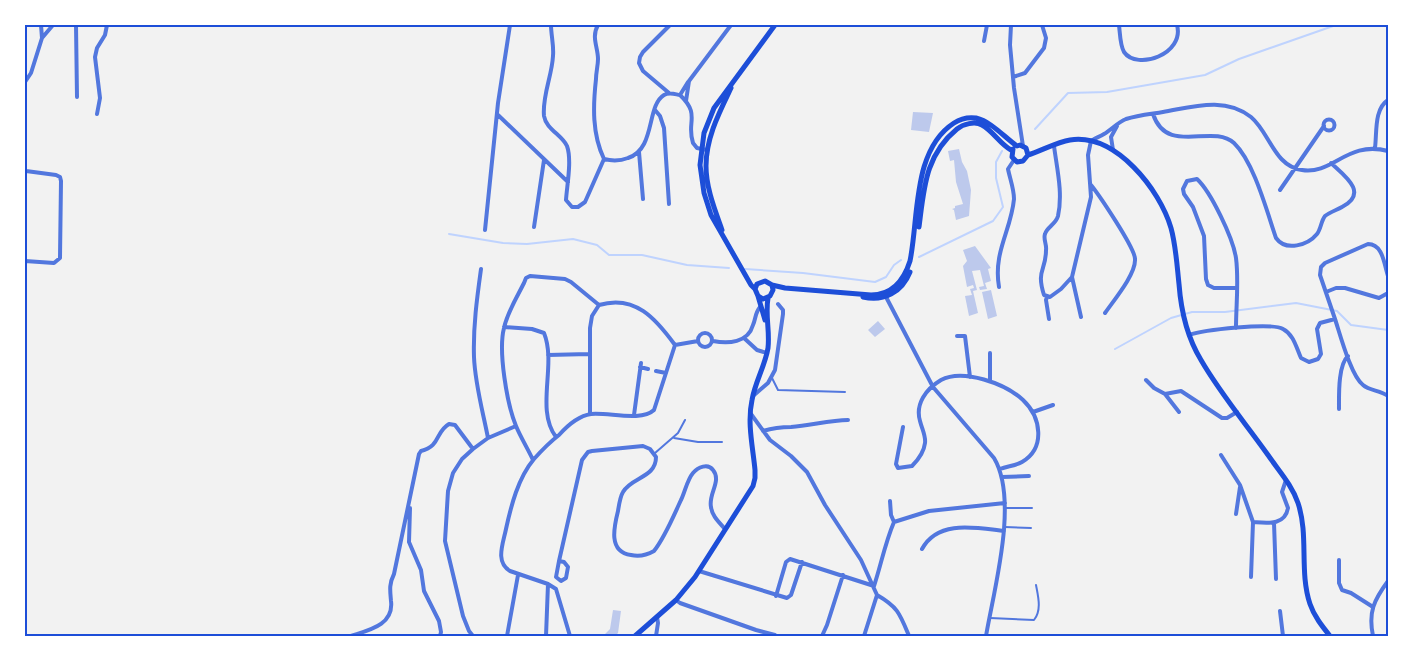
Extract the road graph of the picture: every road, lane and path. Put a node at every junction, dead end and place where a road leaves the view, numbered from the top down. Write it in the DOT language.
graph roads {
  1 [pos="41,25"];
  2 [pos="53,25"];
  3 [pos="76,25"];
  4 [pos="108,25"];
  5 [pos="510,25"];
  6 [pos="551,25"];
  7 [pos="598,25"];
  8 [pos="670,25"];
  9 [pos="731,25"];
  10 [pos="775,25"];
  11 [pos="987,25"];
  12 [pos="1011,25"];
  13 [pos="1042,25"];
  14 [pos="1119,25"];
  15 [pos="1177,25"];
  16 [pos="42,38"];
  17 [pos="984,41"];
  18 [pos="1014,77"];
  19 [pos="689,81"];
  20 [pos="25,82"];
  21 [pos="669,94"];
  22 [pos="680,95"];
  23 [pos="76,97"];
  24 [pos="1388,100"];
  25 [pos="686,101"];
  26 [pos="655,110"];
  27 [pos="97,114"];
  28 [pos="1153,114"];
  29 [pos="498,115"];
  30 [pos="1125,120"];
  31 [pos="1324,126"];
  32 [pos="1091,142"];
  33 [pos="1020,146"];
  34 [pos="1054,146"];
  35 [pos="1375,148"];
  36 [pos="704,150"];
  37 [pos="1012,150"];
  38 [pos="1112,150"];
  39 [pos="1388,151"];
  40 [pos="639,152"];
  41 [pos="1028,155"];
  42 [pos="604,159"];
  43 [pos="544,160"];
  44 [pos="1014,160"];
  45 [pos="1331,164"];
  46 [pos="1294,168"];
  47 [pos="26,171"];
  48 [pos="568,182"];
  49 [pos="1091,185"];
  50 [pos="1280,190"];
  51 [pos="643,199"];
  52 [pos="669,204"];
  53 [pos="25,206"];
  54 [pos="534,228"];
  55 [pos="485,230"];
  56 [pos="25,261"];
  57 [pos="481,268"];
  58 [pos="25,276"];
  59 [pos="1388,276"];
  60 [pos="1072,277"];
  61 [pos="772,285"];
  62 [pos="756,287"];
  63 [pos="999,287"];
  64 [pos="785,288"];
  65 [pos="1236,288"];
  66 [pos="773,292"];
  67 [pos="1326,292"];
  68 [pos="1388,293"];
  69 [pos="885,295"];
  70 [pos="758,296"];
  71 [pos="1047,297"];
  72 [pos="768,298"];
  73 [pos="778,304"];
  74 [pos="599,305"];
  75 [pos="760,307"];
  76 [pos="1105,313"];
  77 [pos="1334,316"];
  78 [pos="1081,317"];
  79 [pos="1048,319"];
  80 [pos="768,325"];
  81 [pos="504,327"];
  82 [pos="1236,328"];
  83 [pos="1189,334"];
  84 [pos="957,336"];
  85 [pos="744,338"];
  86 [pos="698,340"];
  87 [pos="713,341"];
  88 [pos="675,345"];
  89 [pos="767,353"];
  90 [pos="990,353"];
  91 [pos="589,354"];
  92 [pos="548,355"];
  93 [pos="1348,356"];
  94 [pos="648,369"];
  95 [pos="656,371"];
  96 [pos="666,373"];
  97 [pos="970,377"];
  98 [pos="772,378"];
  99 [pos="990,380"];
  100 [pos="1146,380"];
  101 [pos="933,387"];
  102 [pos="845,392"];
  103 [pos="1165,394"];
  104 [pos="753,396"];
  105 [pos="1388,396"];
  106 [pos="1053,405"];
  107 [pos="1339,409"];
  108 [pos="1033,412"];
  109 [pos="1179,412"];
  110 [pos="1237,412"];
  111 [pos="590,414"];
  112 [pos="750,414"];
  113 [pos="634,415"];
  114 [pos="685,420"];
  115 [pos="848,420"];
  116 [pos="516,426"];
  117 [pos="903,427"];
  118 [pos="764,431"];
  119 [pos="556,437"];
  120 [pos="488,438"];
  121 [pos="674,438"];
  122 [pos="722,442"];
  123 [pos="473,449"];
  124 [pos="654,453"];
  125 [pos="1221,455"];
  126 [pos="533,460"];
  127 [pos="1000,469"];
  128 [pos="1029,476"];
  129 [pos="1002,477"];
  130 [pos="1286,480"];
  131 [pos="1240,485"];
  132 [pos="410,497"];
  133 [pos="890,501"];
  134 [pos="1005,503"];
  135 [pos="1006,508"];
  136 [pos="1032,508"];
  137 [pos="1236,514"];
  138 [pos="894,522"];
  139 [pos="1253,522"];
  140 [pos="1274,523"];
  141 [pos="1031,528"];
  142 [pos="725,529"];
  143 [pos="1005,529"];
  144 [pos="922,549"];
  145 [pos="1339,560"];
  146 [pos="559,561"];
  147 [pos="802,562"];
  148 [pos="700,571"];
  149 [pos="518,574"];
  150 [pos="843,575"];
  151 [pos="1252,577"];
  152 [pos="1276,579"];
  153 [pos="1388,581"];
  154 [pos="548,584"];
  155 [pos="1036,585"];
  156 [pos="874,586"];
  157 [pos="877,594"];
  158 [pos="776,596"];
  159 [pos="676,600"];
  160 [pos="1373,606"];
  161 [pos="1280,611"];
  162 [pos="656,617"];
  163 [pos="989,618"];
  164 [pos="775,635"];
  165 [pos="351,636"];
  166 [pos="440,636"];
  167 [pos="473,636"];
  168 [pos="506,636"];
  169 [pos="546,636"];
  170 [pos="570,636"];
  171 [pos="635,636"];
  172 [pos="656,636"];
  173 [pos="822,636"];
  174 [pos="864,636"];
  175 [pos="909,636"];
  176 [pos="986,636"];
  177 [pos="1283,636"];
  178 [pos="1330,636"];
  179 [pos="1373,636"];
  1 -- 16 [label="street"];
  2 -- 16 [label="street"];
  3 -- 23 [label="street"];
  4 -- 27 [label="street"];
  5 -- 29 [label="street"];
  6 -- 48 [label="street"];
  7 -- 42 [label="street"];
  8 -- 21 [label="street"];
  9 -- 19 [label="street"];
  10 -- 36 [label="main road"];
  11 -- 17 [label="street"];
  12 -- 18 [label="street"];
  13 -- 18 [label="street"];
  14 -- 15 [label="street"];
  16 -- 20 [label="street"];
  18 -- 33 [label="street"];
  19 -- 22 [label="street"];
  19 -- 25 [label="street"];
  20 -- 47 [label="street"];
  21 -- 22 [label="street"];
  21 -- 26 [label="street"];
  22 -- 25 [label="street"];
  24 -- 35 [label="street"];
  25 -- 36 [label="street"];
  26 -- 40 [label="street"];
  26 -- 52 [label="street"];
  28 -- 30 [label="street"];
  28 -- 45 [label="street"];
  28 -- 46 [label="street"];
  29 -- 43 [label="street"];
  29 -- 55 [label="street"];
  30 -- 32 [label="street"];
  30 -- 38 [label="street"];
  31 -- 46 [label="street"];
  32 -- 34 [label="main road"];
  32 -- 38 [label="main road"];
  32 -- 49 [label="street"];
  33 -- 37 [label="main road"];
  33 -- 41 [label="main road"];
  33 -- 69 [label="main road"];
  34 -- 41 [label="main road"];
  34 -- 71 [label="street"];
  35 -- 39 [label="street"];
  35 -- 45 [label="street"];
  36 -- 62 [label="main road"];
  37 -- 44 [label="main road"];
  37 -- 69 [label="main road"];
  38 -- 83 [label="main road"];
  40 -- 42 [label="street"];
  40 -- 51 [label="street"];
  41 -- 44 [label="main road"];
  42 -- 48 [label="street"];
  43 -- 48 [label="street"];
  43 -- 54 [label="street"];
  44 -- 63 [label="street"];
  45 -- 46 [label="street"];
  46 -- 50 [label="street"];
  47 -- 53 [label="street"];
  47 -- 56 [label="street"];
  49 -- 60 [label="street"];
  49 -- 76 [label="street"];
  56 -- 58 [label="street"];
  57 -- 120 [label="street"];
  59 -- 67 [label="street"];
  60 -- 71 [label="street"];
  60 -- 78 [label="street"];
  61 -- 62 [label="main road"];
  61 -- 64 [label="main road"];
  61 -- 66 [label="main road"];
  62 -- 70 [label="main road"];
  64 -- 66 [label="main road"];
  64 -- 69 [label="main road"];
  65 -- 65 [label="street"];
  65 -- 82 [label="street"];
  66 -- 72 [label="main road"];
  67 -- 68 [label="street"];
  67 -- 77 [label="street"];
  69 -- 101 [label="street"];
  70 -- 72 [label="main road"];
  70 -- 75 [label="main road"];
  71 -- 79 [label="street"];
  72 -- 80 [label="main road"];
  73 -- 98 [label="street"];
  74 -- 81 [label="street"];
  74 -- 88 [label="street"];
  74 -- 91 [label="street"];
  75 -- 80 [label="main road"];
  75 -- 85 [label="street"];
  77 -- 82 [label="street"];
  77 -- 93 [label="street"];
  80 -- 89 [label="main road"];
  81 -- 92 [label="street"];
  81 -- 116 [label="street"];
  82 -- 83 [label="street"];
  83 -- 110 [label="main road"];
  84 -- 97 [label="street"];
  85 -- 87 [label="street"];
  85 -- 89 [label="street"];
  86 -- 87 [label="street"];
  86 -- 87 [label="street"];
  86 -- 88 [label="street"];
  88 -- 96 [label="street"];
  89 -- 104 [label="main road"];
  90 -- 99 [label="street"];
  91 -- 92 [label="street"];
  91 -- 111 [label="street"];
  92 -- 119 [label="street"];
  93 -- 105 [label="street"];
  93 -- 107 [label="street"];
  94 -- 113 [label="street"];
  95 -- 96 [label="street"];
  96 -- 113 [label="street"];
  97 -- 99 [label="street"];
  97 -- 101 [label="street"];
  98 -- 102 [label="lane"];
  98 -- 104 [label="street"];
  99 -- 108 [label="street"];
  100 -- 103 [label="street"];
  101 -- 117 [label="street"];
  101 -- 127 [label="street"];
  103 -- 109 [label="street"];
  103 -- 110 [label="street"];
  104 -- 112 [label="main road"];
  106 -- 108 [label="street"];
  108 -- 127 [label="street"];
  110 -- 130 [label="main road"];
  111 -- 113 [label="street"];
  111 -- 119 [label="street"];
  112 -- 118 [label="street"];
  112 -- 142 [label="main road"];
  114 -- 121 [label="lane"];
  115 -- 118 [label="street"];
  116 -- 120 [label="street"];
  116 -- 126 [label="street"];
  118 -- 156 [label="street"];
  119 -- 126 [label="street"];
  120 -- 123 [label="street"];
  121 -- 122 [label="lane"];
  121 -- 124 [label="lane"];
  123 -- 132 [label="street"];
  123 -- 167 [label="street"];
  124 -- 142 [label="street"];
  124 -- 146 [label="street"];
  125 -- 131 [label="street"];
  126 -- 149 [label="street"];
  127 -- 129 [label="street"];
  128 -- 129 [label="street"];
  129 -- 134 [label="street"];
  130 -- 140 [label="street"];
  130 -- 178 [label="main road"];
  131 -- 137 [label="street"];
  131 -- 139 [label="street"];
  132 -- 165 [label="street"];
  132 -- 166 [label="street"];
  133 -- 138 [label="street"];
  134 -- 135 [label="street"];
  134 -- 138 [label="street"];
  135 -- 136 [label="lane"];
  135 -- 143 [label="street"];
  138 -- 156 [label="street"];
  139 -- 140 [label="street"];
  139 -- 151 [label="street"];
  140 -- 152 [label="street"];
  141 -- 143 [label="lane"];
  142 -- 148 [label="main road"];
  143 -- 144 [label="street"];
  143 -- 163 [label="street"];
  145 -- 160 [label="street"];
  146 -- 146 [label="street"];
  147 -- 150 [label="street"];
  147 -- 158 [label="street"];
  147 -- 158 [label="street"];
  148 -- 158 [label="street"];
  148 -- 159 [label="main road"];
  149 -- 154 [label="street"];
  149 -- 168 [label="street"];
  150 -- 156 [label="street"];
  150 -- 173 [label="street"];
  153 -- 160 [label="street"];
  154 -- 169 [label="street"];
  154 -- 170 [label="street"];
  155 -- 163 [label="lane"];
  156 -- 157 [label="street"];
  157 -- 174 [label="street"];
  157 -- 175 [label="street"];
  159 -- 162 [label="main road"];
  159 -- 164 [label="street"];
  160 -- 179 [label="street"];
  161 -- 177 [label="street"];
  162 -- 171 [label="main road"];
  162 -- 172 [label="street"];
  163 -- 176 [label="street"];
}
